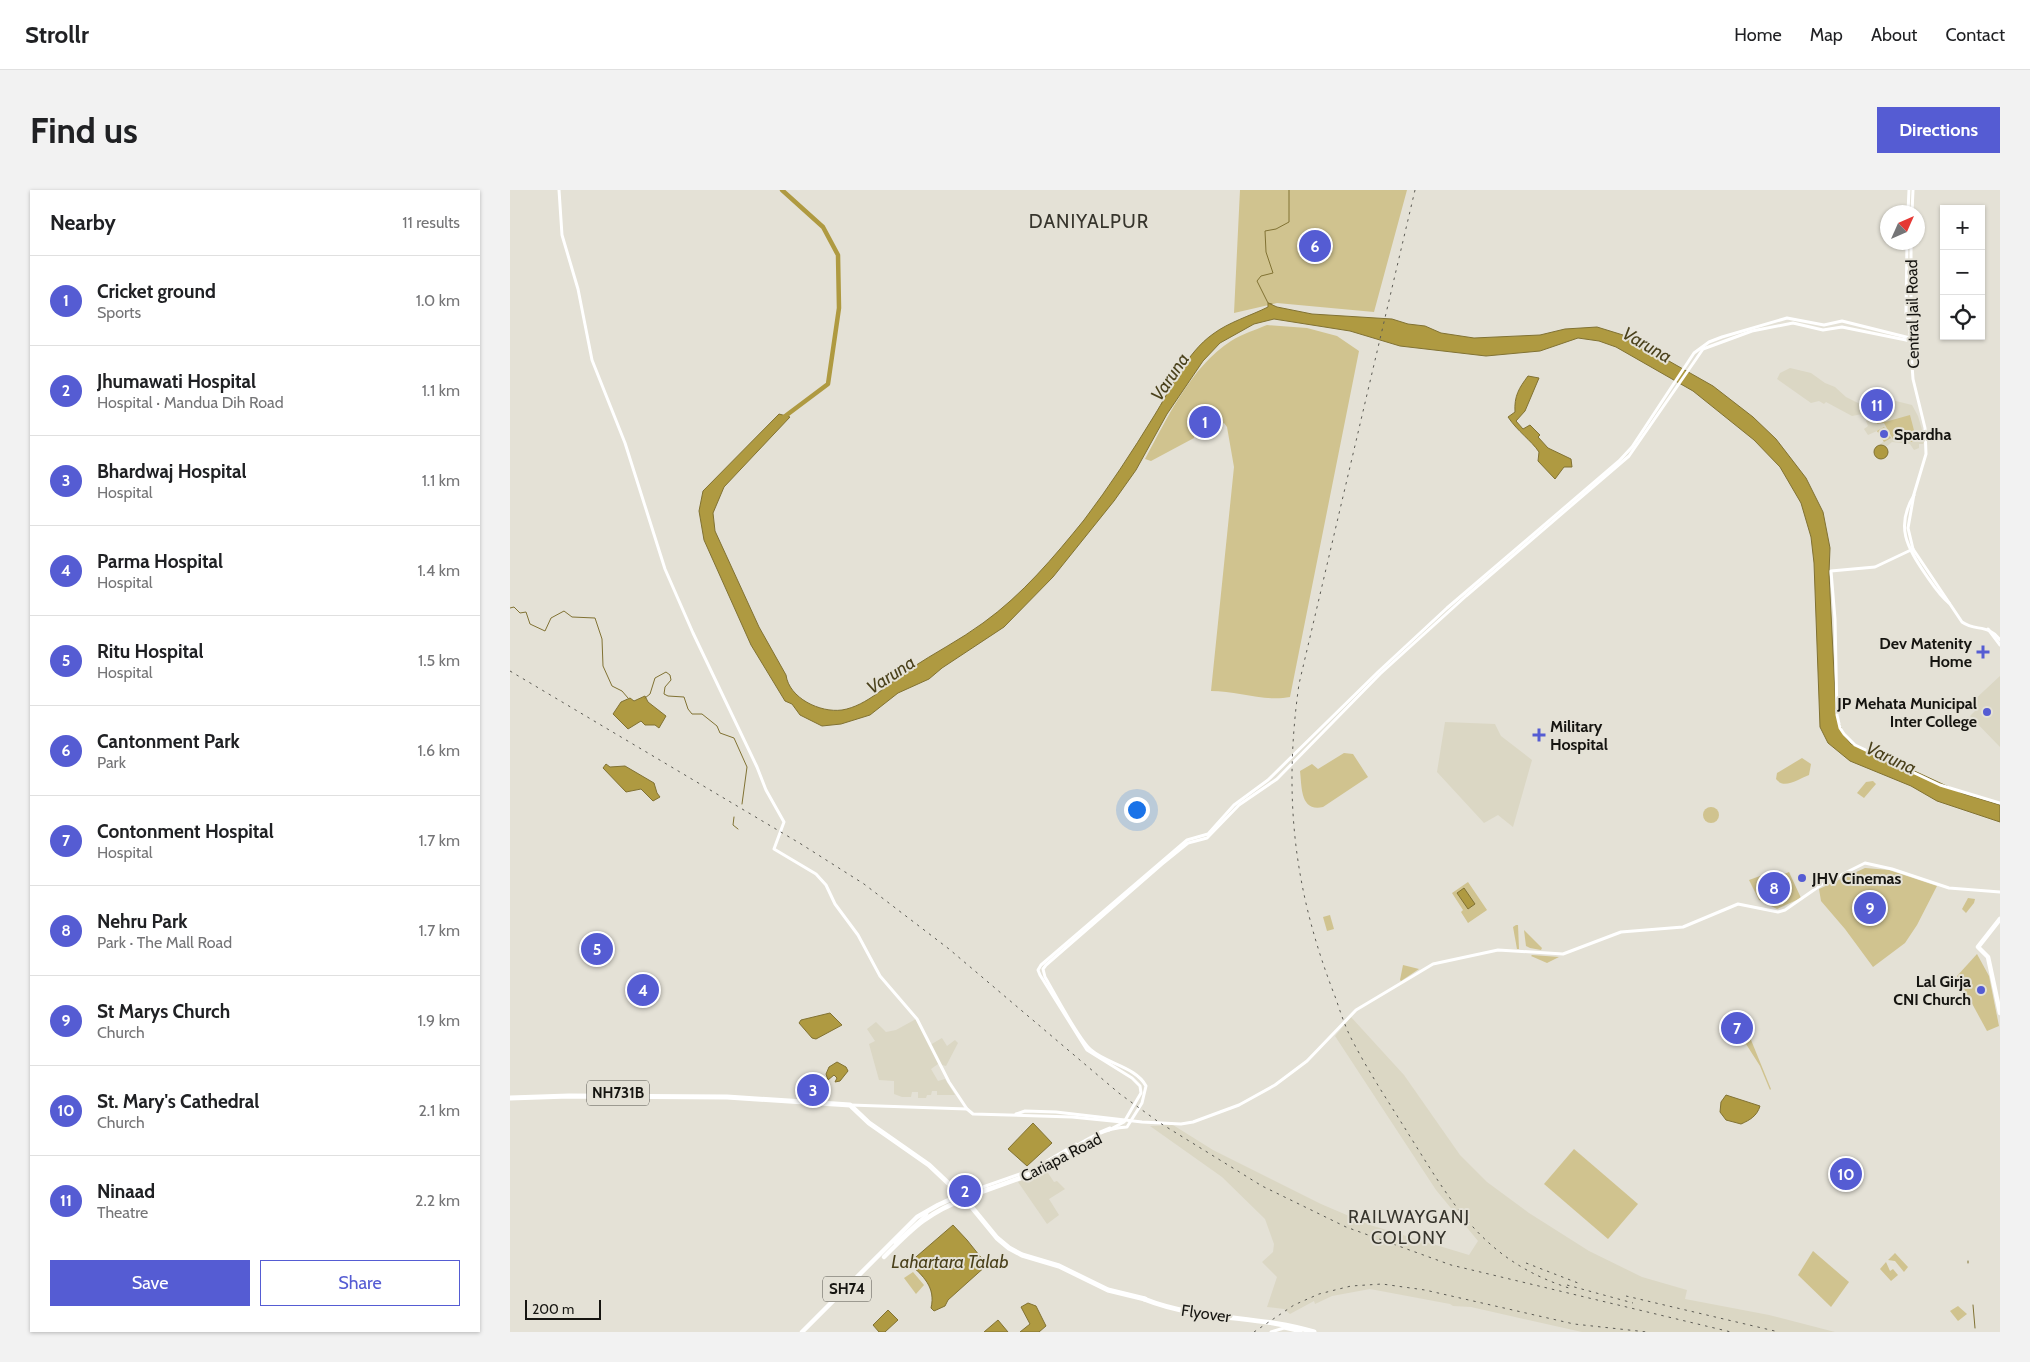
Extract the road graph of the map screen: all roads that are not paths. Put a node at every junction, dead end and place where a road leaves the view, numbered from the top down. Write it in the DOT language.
graph roads {
  1 [pos="559,190"];
  2 [pos="1908,190"];
  3 [pos="1913,190"];
  4 [pos="1908,205"];
  5 [pos="1912,205"];
  6 [pos="1907,250"];
  7 [pos="1911,250"];
  8 [pos="1909,323"];
  9 [pos="1911,340"];
  10 [pos="1912,550"];
  11 [pos="1988,629"];
  12 [pos="2000,640"];
  13 [pos="2000,645"];
  14 [pos="1379,673"];
  15 [pos="2000,804"];
  16 [pos="1206,837"];
  17 [pos="2000,892"];
  18 [pos="2000,919"];
  19 [pos="2000,1013"];
  20 [pos="1101,1059"];
  21 [pos="510,1097"];
  22 [pos="850,1106"];
  23 [pos="967,1109"];
  24 [pos="1016,1114"];
  25 [pos="1124,1121"];
  26 [pos="1127,1127"];
  27 [pos="1108,1131"];
  28 [pos="964,1196"];
  29 [pos="893,1245"];
  30 [pos="804,1332"];
  31 [pos="1271,1332"];
  32 [pos="1301,1332"];
  33 [pos="1314,1332"];
  1 -- 23 [label="street"];
  2 -- 4 [label="street"];
  3 -- 5 [label="street"];
  6 -- 8 [label="street"];
  7 -- 8 [label="street, Central Jail Road"];
  8 -- 9 [label="street, Central Jail Road"];
  9 -- 10 [label="street, Central Jail Road"];
  9 -- 14 [label="street"];
  10 -- 11 [label="street"];
  10 -- 15 [label="street"];
  11 -- 12 [label="street"];
  11 -- 13 [label="street"];
  14 -- 16 [label="street"];
  14 -- 16 [label="street"];
  16 -- 20 [label="street"];
  17 -- 25 [label="street"];
  18 -- 19 [label="main road"];
  20 -- 25 [label="street"];
  20 -- 26 [label="street"];
  21 -- 22 [label="highway, NH731B"];
  22 -- 23 [label="street"];
  22 -- 28 [label="highway, Flyover"];
  23 -- 24 [label="street"];
  24 -- 25 [label="street"];
  24 -- 25 [label="street"];
  25 -- 27 [label="street"];
  25 -- 28 [label="street"];
  26 -- 27 [label="street"];
  26 -- 28 [label="street, Cariapa Road"];
  27 -- 28 [label="street"];
  28 -- 29 [label="main road, SH74"];
  28 -- 29 [label="street, SH74"];
  28 -- 33 [label="highway, Flyover"];
  29 -- 30 [label="main road, SH74"];
  31 -- 32 [label="street"];
}
